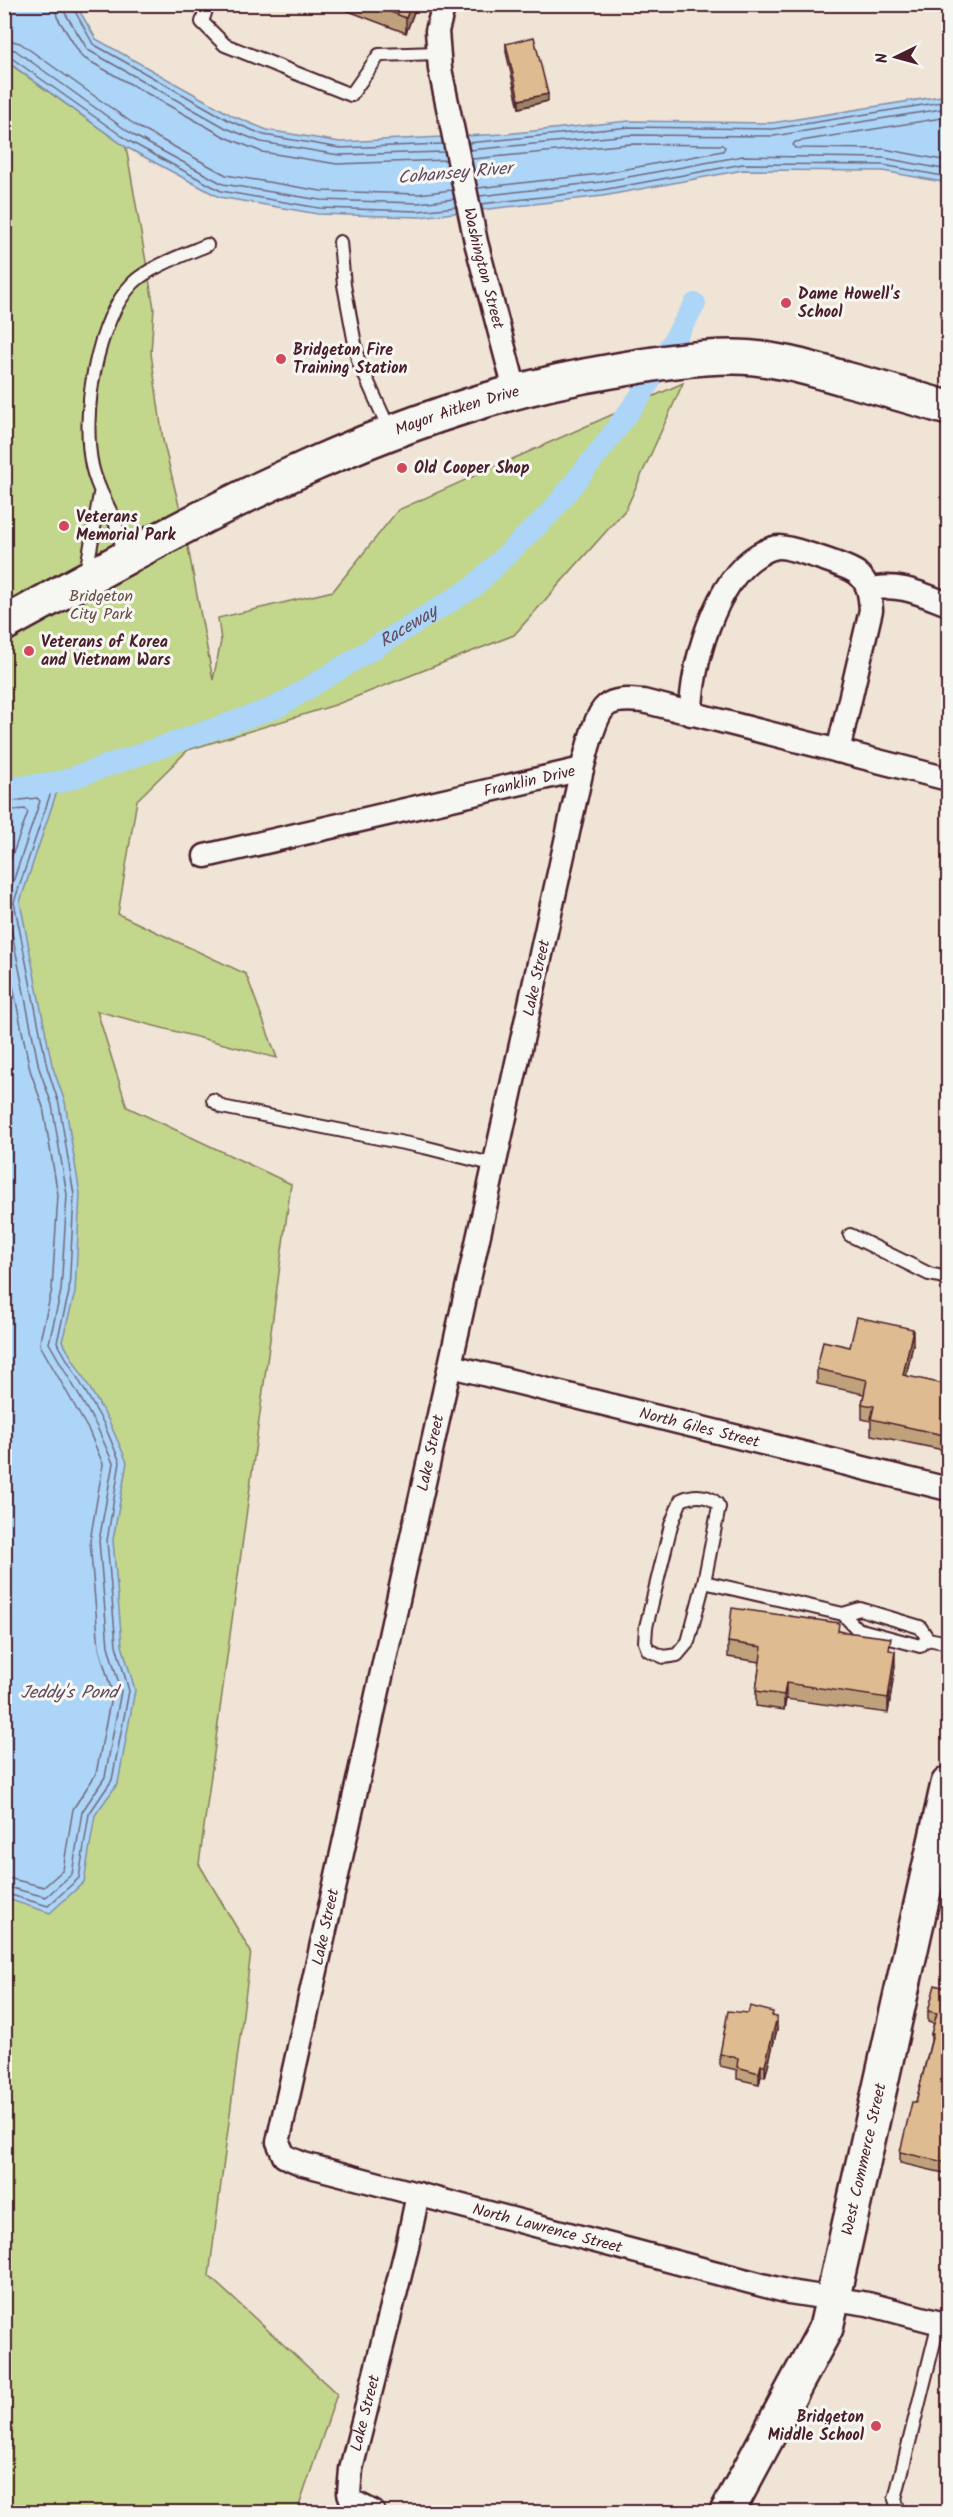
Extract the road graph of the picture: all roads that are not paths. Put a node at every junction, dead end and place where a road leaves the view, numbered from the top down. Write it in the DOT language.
graph roads {
  1 [pos="208,4"];
  2 [pos="444,4"];
  3 [pos="437,52"];
  4 [pos="340,242"];
  5 [pos="207,245"];
  6 [pos="515,390"];
  7 [pos="948,408"];
  8 [pos="390,433"];
  9 [pos="100,494"];
  10 [pos="125,558"];
  11 [pos="85,580"];
  12 [pos="870,590"];
  13 [pos="948,604"];
  14 [pos="4,624"];
  15 [pos="692,714"];
  16 [pos="838,751"];
  17 [pos="582,769"];
  18 [pos="948,779"];
  19 [pos="205,856"];
  20 [pos="213,1100"];
  21 [pos="495,1165"];
  22 [pos="850,1235"];
  23 [pos="948,1278"];
  24 [pos="451,1366"];
  25 [pos="948,1489"];
  26 [pos="704,1582"];
  27 [pos="843,1614"];
  28 [pos="898,1621"];
  29 [pos="894,1639"];
  30 [pos="928,1639"];
  31 [pos="948,1643"];
  32 [pos="948,1784"];
  33 [pos="279,2136"];
  34 [pos="418,2194"];
  35 [pos="834,2299"];
  36 [pos="944,2323"];
  37 [pos="373,2512"];
  38 [pos="727,2512"];
  39 [pos="899,2512"];
  1 -- 3 [label="lane"];
  2 -- 3 [label="street, Washington Street"];
  3 -- 6 [label="street, Washington Street"];
  4 -- 8 [label="lane"];
  5 -- 9 [label="lane"];
  6 -- 7 [label="street, Mayor Aitken Drive"];
  6 -- 8 [label="street, Mayor Aitken Drive"];
  8 -- 10 [label="street, Mayor Aitken Drive"];
  9 -- 10 [label="lane"];
  9 -- 11 [label="lane"];
  10 -- 11 [label="street, Mayor Aitken Drive"];
  11 -- 14 [label="street, Mayor Aitken Drive"];
  12 -- 13 [label="street"];
  12 -- 15 [label="street"];
  12 -- 16 [label="street"];
  15 -- 16 [label="street, Franklin Drive"];
  15 -- 17 [label="street, Franklin Drive"];
  16 -- 18 [label="street, Franklin Drive"];
  17 -- 19 [label="street, Franklin Drive"];
  17 -- 21 [label="street, Lake Street"];
  20 -- 21 [label="lane"];
  21 -- 24 [label="street, Lake Street"];
  22 -- 23 [label="lane"];
  24 -- 25 [label="street, North Giles Street"];
  24 -- 33 [label="street, Lake Street"];
  26 -- 26 [label="lane"];
  26 -- 27 [label="lane"];
  27 -- 28 [label="lane"];
  27 -- 29 [label="lane"];
  28 -- 29 [label="lane"];
  28 -- 30 [label="lane"];
  29 -- 30 [label="lane"];
  30 -- 31 [label="lane"];
  32 -- 35 [label="street, West Commerce Street"];
  33 -- 34 [label="street, North Lawrence Street"];
  34 -- 35 [label="street, North Lawrence Street"];
  34 -- 37 [label="street, Lake Street"];
  35 -- 36 [label="street, North Lawrence Street"];
  35 -- 38 [label="street, West Commerce Street"];
  36 -- 39 [label="lane"];
}
